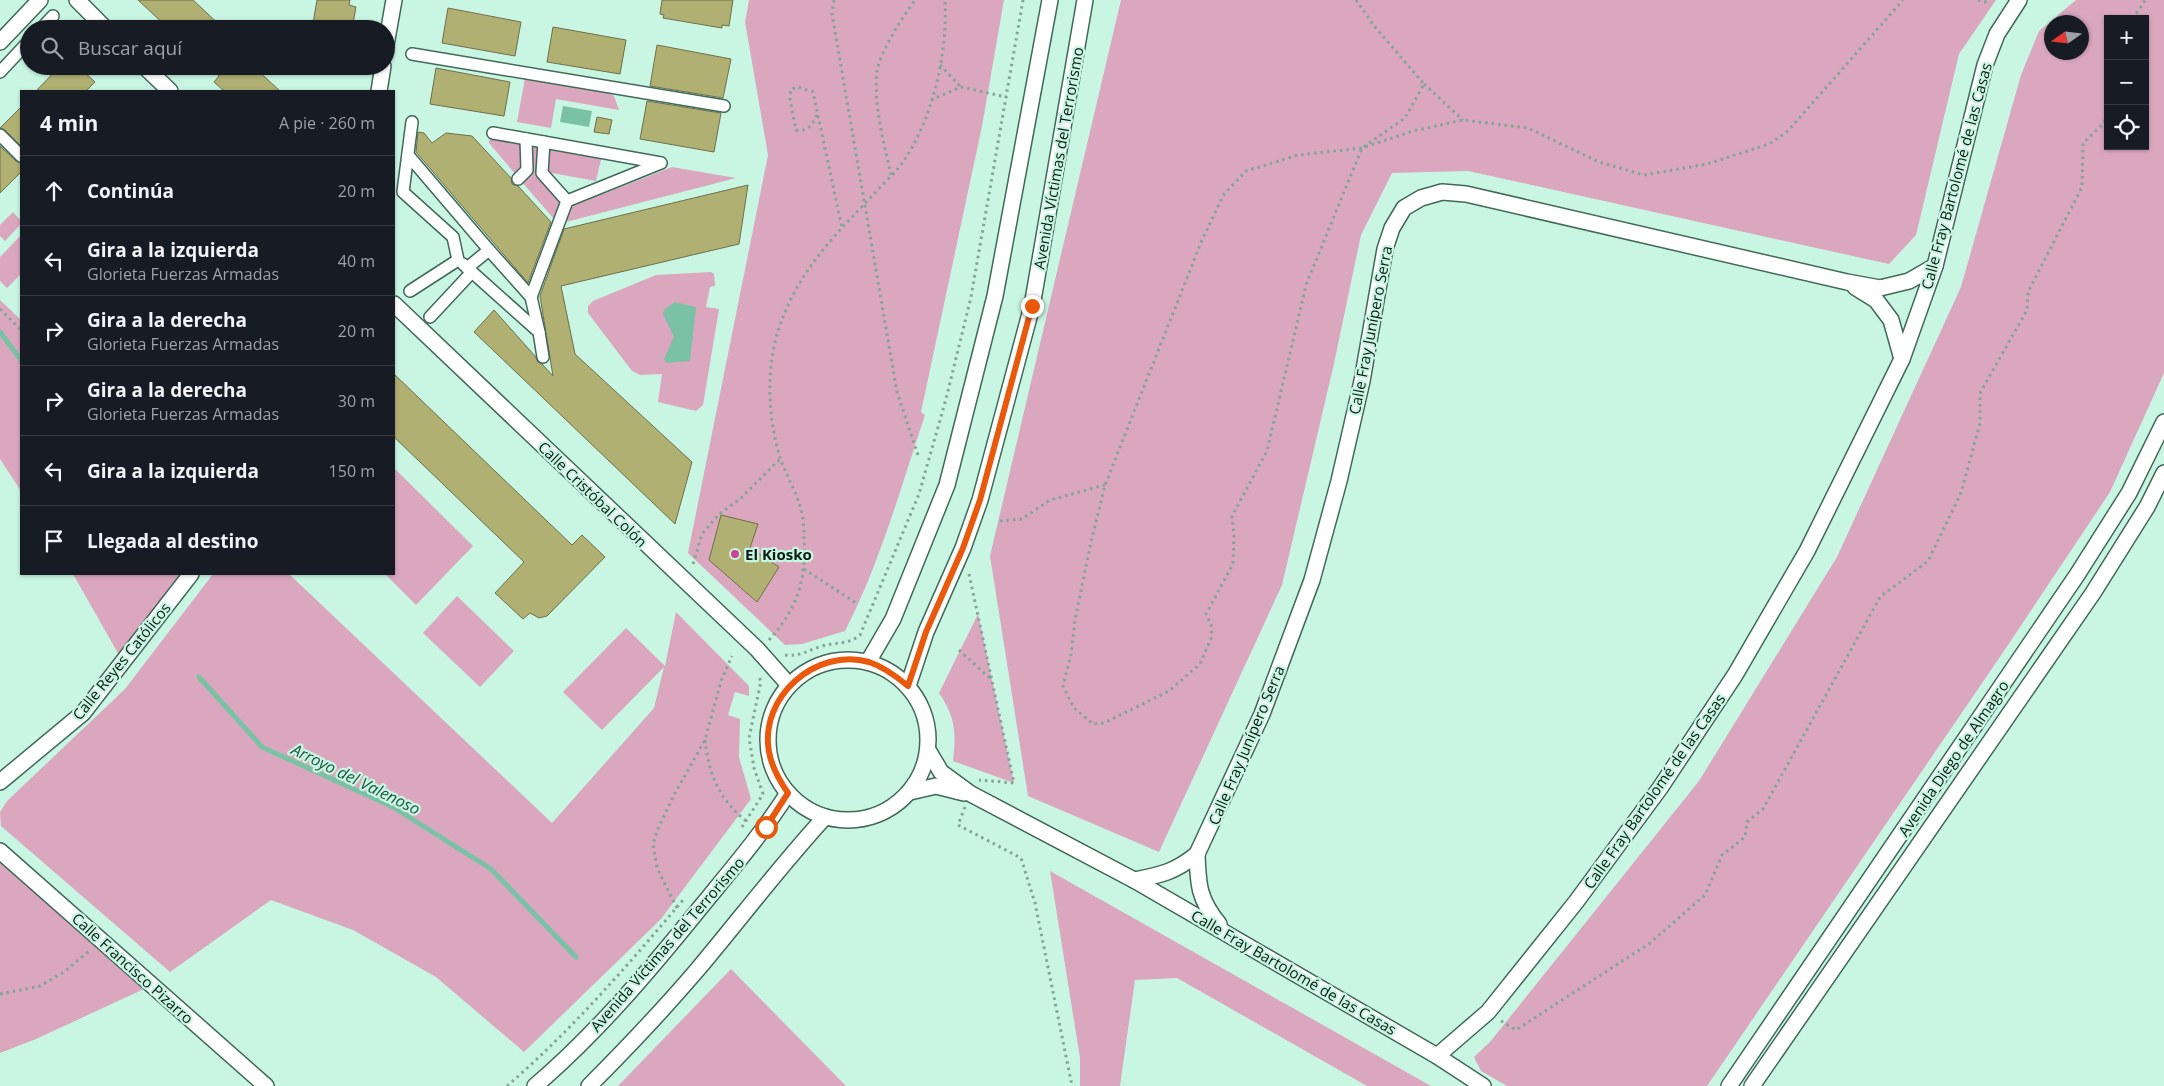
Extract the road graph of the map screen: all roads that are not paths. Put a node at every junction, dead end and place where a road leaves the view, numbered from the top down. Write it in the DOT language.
graph roads {
  1 [pos="40,0"];
  2 [pos="77,0"];
  3 [pos="394,0"];
  4 [pos="1050,0"];
  5 [pos="1085,0"];
  6 [pos="2019,0"];
  7 [pos="53,16"];
  8 [pos="21,20"];
  9 [pos="49,20"];
  10 [pos="97,20"];
  11 [pos="390,20"];
  12 [pos="20,21"];
  13 [pos="0,42"];
  14 [pos="20,51"];
  15 [pos="412,54"];
  16 [pos="0,72"];
  17 [pos="153,75"];
  18 [pos="382,75"];
  19 [pos="169,90"];
  20 [pos="379,90"];
  21 [pos="724,106"];
  22 [pos="412,122"];
  23 [pos="493,133"];
  24 [pos="0,134"];
  25 [pos="526,139"];
  26 [pos="544,142"];
  27 [pos="20,155"];
  28 [pos="408,155"];
  29 [pos="518,179"];
  30 [pos="567,201"];
  31 [pos="489,250"];
  32 [pos="458,260"];
  33 [pos="1935,266"];
  34 [pos="469,270"];
  35 [pos="1847,282"];
  36 [pos="410,291"];
  37 [pos="531,297"];
  38 [pos="395,305"];
  39 [pos="430,317"];
  40 [pos="539,332"];
  41 [pos="543,357"];
  42 [pos="1902,359"];
  43 [pos="2164,422"];
  44 [pos="2164,473"];
  45 [pos="190,575"];
  46 [pos="868,662"];
  47 [pos="790,685"];
  48 [pos="908,686"];
  49 [pos="928,750"];
  50 [pos="0,782"];
  51 [pos="910,792"];
  52 [pos="788,793"];
  53 [pos="971,794"];
  54 [pos="824,818"];
  55 [pos="0,851"];
  56 [pos="1196,854"];
  57 [pos="1134,880"];
  58 [pos="1224,932"];
  59 [pos="1437,1056"];
  60 [pos="266,1086"];
  61 [pos="535,1086"];
  62 [pos="589,1086"];
  63 [pos="1483,1086"];
  64 [pos="1729,1086"];
  65 [pos="1752,1086"];
  1 -- 8 [label="street"];
  2 -- 10 [label="street"];
  3 -- 11 [label="street"];
  4 -- 46 [label="street"];
  5 -- 48 [label="street, Avenida Víctimas del Terrorismo"];
  6 -- 33 [label="street, Calle Fray Bartolomé de las Casas"];
  7 -- 9 [label="street"];
  12 -- 13 [label="street"];
  14 -- 16 [label="street"];
  15 -- 21 [label="street"];
  17 -- 19 [label="street"];
  18 -- 20 [label="street"];
  22 -- 28 [label="street"];
  23 -- 25 [label="street"];
  24 -- 27 [label="street"];
  25 -- 26 [label="street"];
  25 -- 29 [label="street"];
  26 -- 30 [label="street"];
  26 -- 30 [label="street"];
  28 -- 31 [label="street"];
  28 -- 32 [label="street"];
  30 -- 37 [label="street"];
  31 -- 34 [label="street"];
  31 -- 37 [label="street"];
  32 -- 34 [label="street"];
  32 -- 36 [label="street"];
  33 -- 35 [label="street, Calle Fray Junípero Serra"];
  33 -- 42 [label="street, Calle Fray Bartolomé de las Casas"];
  34 -- 39 [label="street"];
  34 -- 40 [label="street"];
  35 -- 42 [label="street, Calle Fray Junípero Serra"];
  35 -- 56 [label="street, Calle Fray Junípero Serra"];
  37 -- 40 [label="street"];
  38 -- 47 [label="street, Calle Cristóbal Colón"];
  40 -- 41 [label="street"];
  42 -- 59 [label="street, Calle Fray Bartolomé de las Casas"];
  43 -- 64 [label="street, Avenida Diego de Almagro"];
  44 -- 65 [label="street, Avenida Diego de Almagro"];
  45 -- 50 [label="street, Calle Reyes Católicos"];
  46 -- 47 [label="street"];
  46 -- 48 [label="street"];
  47 -- 52 [label="street"];
  48 -- 49 [label="street"];
  49 -- 51 [label="street"];
  49 -- 53 [label="street, Calle Fray Bartolomé de las Casas"];
  51 -- 53 [label="street, Calle Fray Bartolomé de las Casas"];
  51 -- 54 [label="street"];
  52 -- 54 [label="street"];
  52 -- 61 [label="street, Avenida Víctimas del Terrorismo"];
  53 -- 57 [label="street, Calle Fray Bartolomé de las Casas"];
  54 -- 62 [label="street"];
  55 -- 60 [label="street, Calle Francisco Pizarro"];
  56 -- 57 [label="street, Calle Fray Junípero Serra"];
  56 -- 58 [label="street, Calle Fray Junípero Serra"];
  57 -- 58 [label="street, Calle Fray Bartolomé de las Casas"];
  58 -- 59 [label="street, Calle Fray Bartolomé de las Casas"];
  59 -- 63 [label="street"];
}
